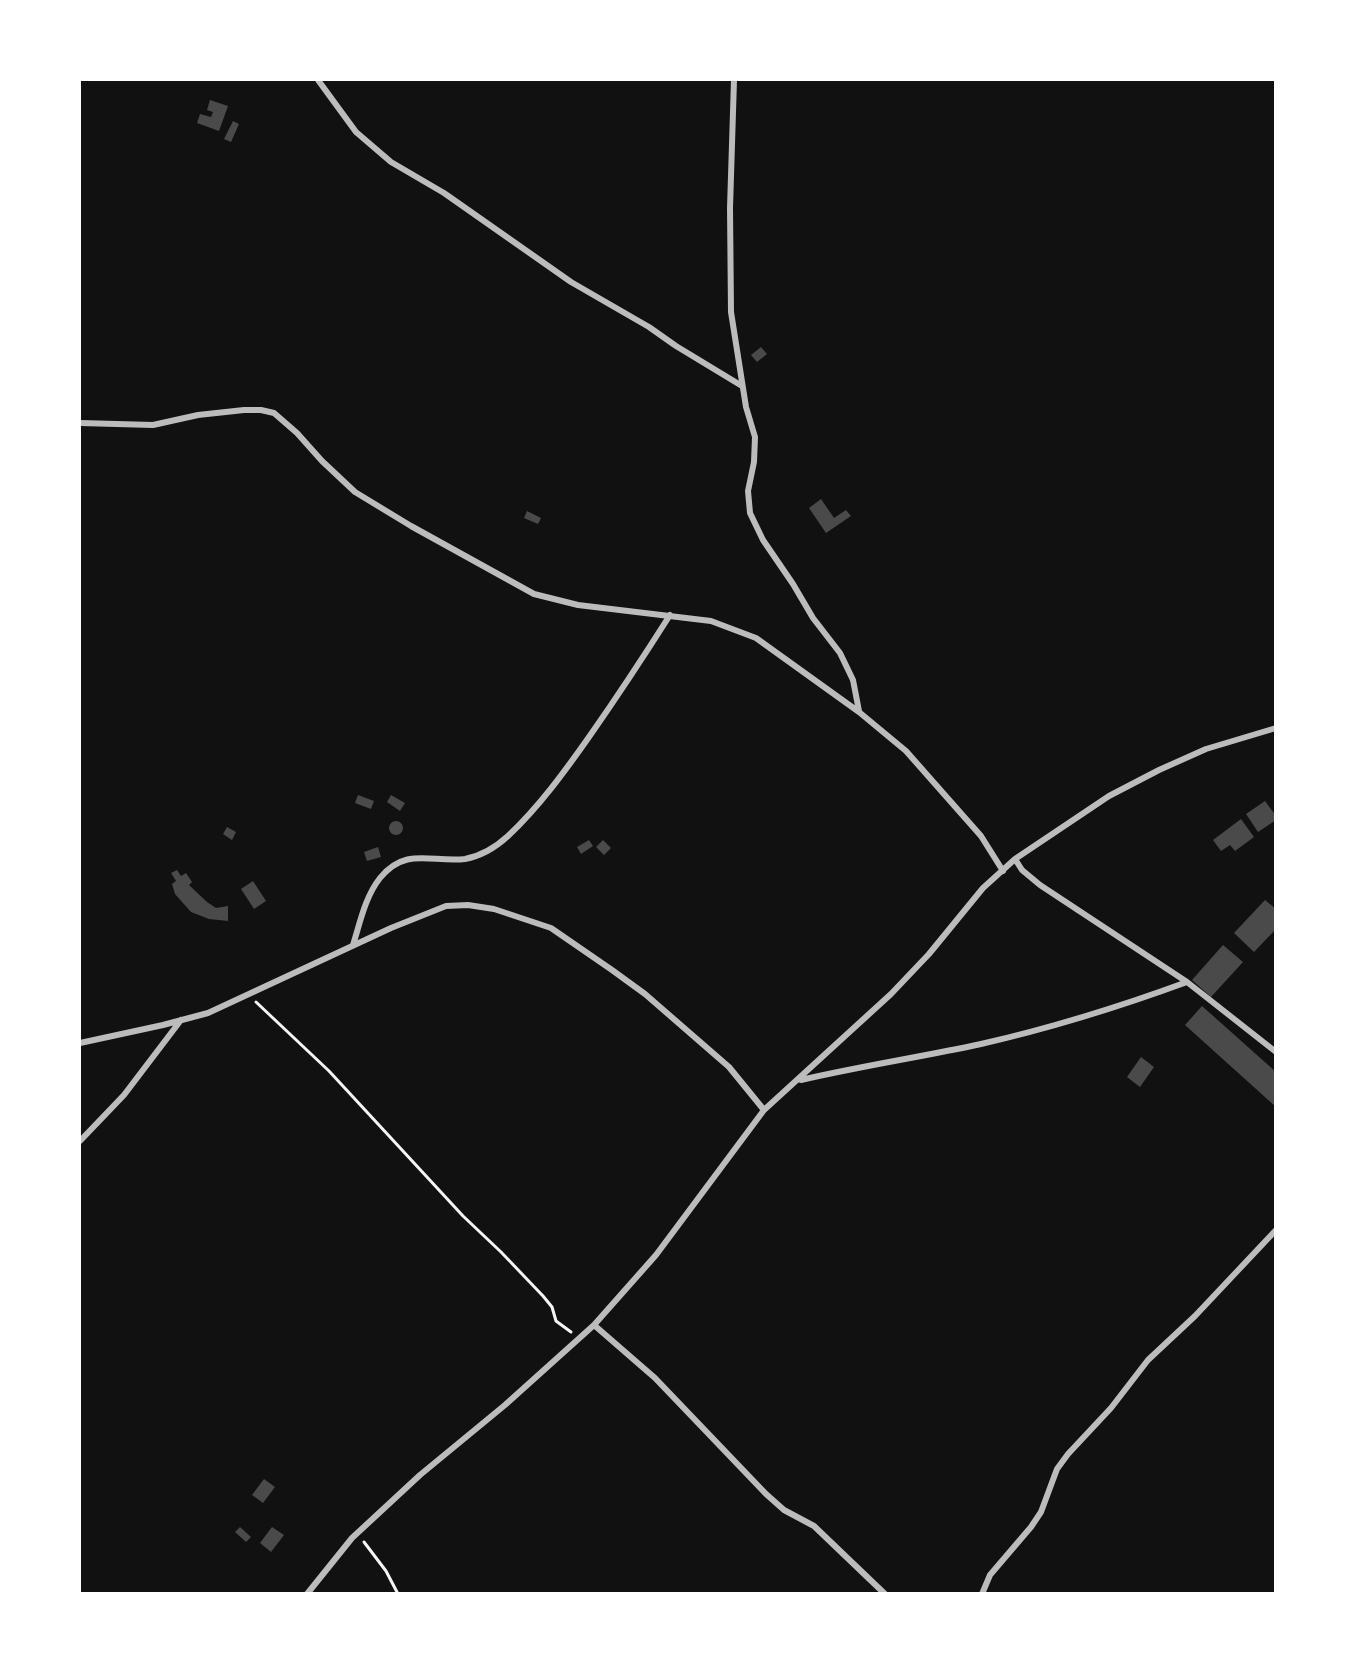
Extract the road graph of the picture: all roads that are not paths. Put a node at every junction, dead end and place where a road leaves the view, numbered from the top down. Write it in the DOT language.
graph roads {
  1 [pos="318,80"];
  2 [pos="734,80"];
  3 [pos="742,386"];
  4 [pos="80,423"];
  5 [pos="670,615"];
  6 [pos="859,712"];
  7 [pos="1275,728"];
  8 [pos="1015,859"];
  9 [pos="1003,871"];
  10 [pos="353,945"];
  11 [pos="1187,982"];
  12 [pos="181,1020"];
  13 [pos="80,1043"];
  14 [pos="1275,1052"];
  15 [pos="798,1080"];
  16 [pos="764,1110"];
  17 [pos="80,1141"];
  18 [pos="1275,1230"];
  19 [pos="594,1324"];
  20 [pos="307,1593"];
  21 [pos="885,1593"];
  22 [pos="982,1593"];
  1 -- 3 [label="street"];
  2 -- 3 [label="street"];
  3 -- 6 [label="street"];
  4 -- 5 [label="street"];
  5 -- 6 [label="street"];
  5 -- 10 [label="street"];
  6 -- 9 [label="street"];
  7 -- 8 [label="street"];
  8 -- 9 [label="street"];
  8 -- 11 [label="street"];
  9 -- 15 [label="street"];
  10 -- 12 [label="street"];
  10 -- 16 [label="street"];
  11 -- 14 [label="street"];
  11 -- 15 [label="street"];
  12 -- 13 [label="street"];
  12 -- 17 [label="street"];
  15 -- 16 [label="street"];
  16 -- 19 [label="street"];
  18 -- 22 [label="street"];
  19 -- 20 [label="street"];
  19 -- 21 [label="street"];
}
